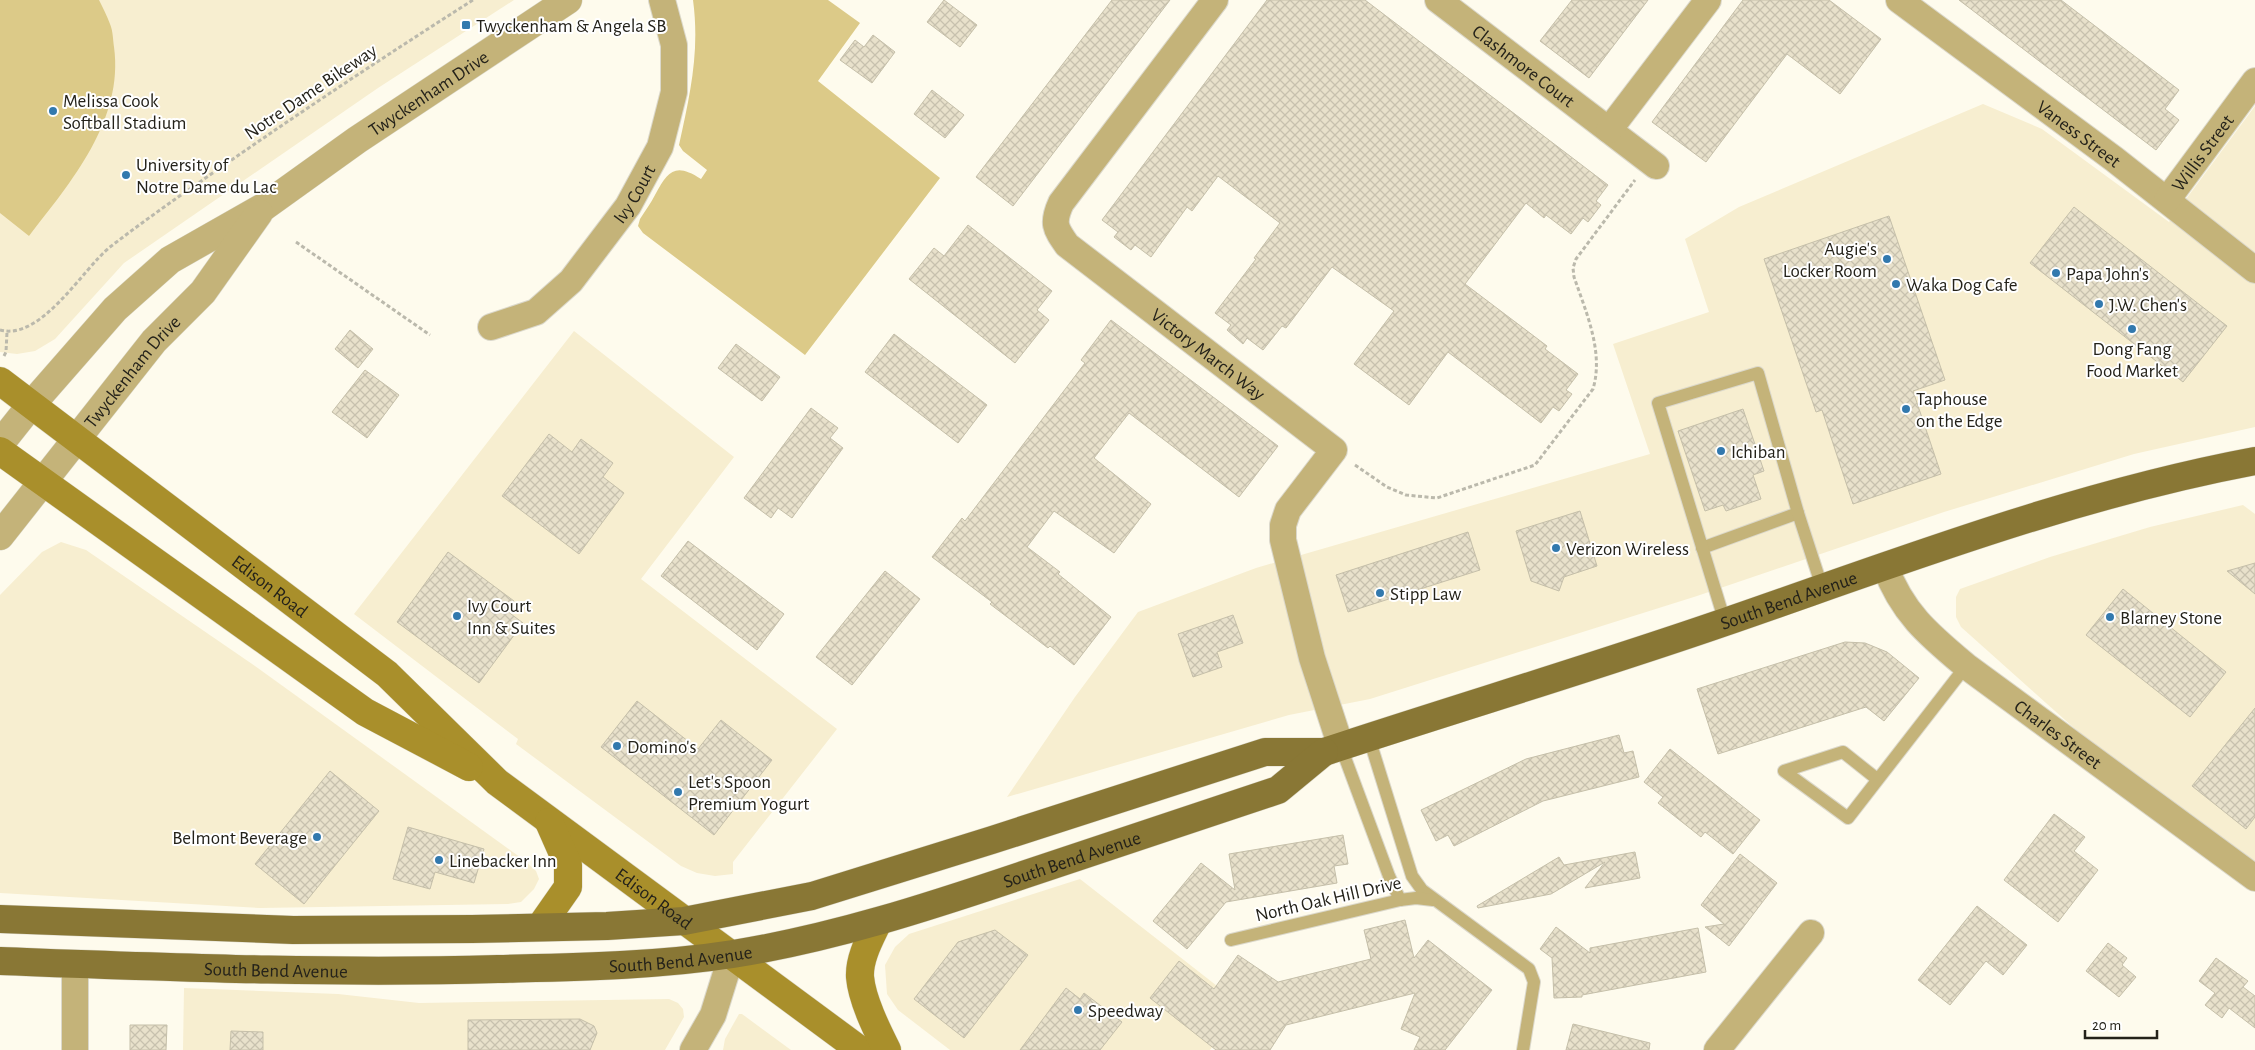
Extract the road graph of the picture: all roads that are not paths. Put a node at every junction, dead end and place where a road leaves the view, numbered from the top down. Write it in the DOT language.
graph roads {
  1 [pos="568,0"];
  2 [pos="662,0"];
  3 [pos="1214,0"];
  4 [pos="1438,0"];
  5 [pos="1708,0"];
  6 [pos="1899,0"];
  7 [pos="2255,81"];
  8 [pos="1609,130"];
  9 [pos="1653,163"];
  10 [pos="2167,200"];
  11 [pos="264,206"];
  12 [pos="2255,270"];
  13 [pos="491,327"];
  14 [pos="0,381"];
  15 [pos="31,404"];
  16 [pos="78,439"];
  17 [pos="0,444"];
  18 [pos="0,451"];
  19 [pos="2255,461"];
  20 [pos="44,481"];
  21 [pos="1798,513"];
  22 [pos="0,536"];
  23 [pos="1702,548"];
  24 [pos="1886,566"];
  25 [pos="1822,587"];
  26 [pos="1725,622"];
  27 [pos="1966,666"];
  28 [pos="1369,738"];
  29 [pos="1332,749"];
  30 [pos="1877,779"];
  31 [pos="497,782"];
  32 [pos="548,821"];
  33 [pos="2255,878"];
  34 [pos="1400,900"];
  35 [pos="1433,900"];
  36 [pos="0,919"];
  37 [pos="684,921"];
  38 [pos="878,922"];
  39 [pos="540,927"];
  40 [pos="1811,933"];
  41 [pos="1231,940"];
  42 [pos="732,954"];
  43 [pos="0,961"];
  44 [pos="75,964"];
  45 [pos="75,1050"];
  46 [pos="693,1050"];
  47 [pos="860,1050"];
  48 [pos="887,1050"];
  49 [pos="1523,1050"];
  50 [pos="1717,1050"];
  1 -- 11 [label="street, Twyckenham Drive"];
  2 -- 13 [label="street, Ivy Court"];
  3 -- 29 [label="street, Victory March Way"];
  4 -- 8 [label="street, Clashmore Court"];
  5 -- 8 [label="street"];
  6 -- 10 [label="street, Vaness Street"];
  7 -- 10 [label="street, Willis Street"];
  8 -- 9 [label="street, Clashmore Court"];
  10 -- 12 [label="street, Vaness Street"];
  11 -- 15 [label="street, Twyckenham Drive"];
  11 -- 16 [label="street, Twyckenham Drive"];
  14 -- 15 [label="main road, Edison Road"];
  15 -- 16 [label="main road, Edison Road"];
  15 -- 17 [label="street, Twyckenham Drive"];
  16 -- 20 [label="street, Twyckenham Drive"];
  16 -- 31 [label="main road, Edison Road"];
  18 -- 20 [label="main road, Edison Road"];
  19 -- 24 [label="main road, South Bend Avenue"];
  20 -- 22 [label="street, Twyckenham Drive"];
  20 -- 31 [label="main road, Edison Road"];
  21 -- 23 [label="lane"];
  21 -- 23 [label="lane"];
  21 -- 25 [label="lane"];
  23 -- 26 [label="lane"];
  24 -- 25 [label="main road, South Bend Avenue"];
  24 -- 27 [label="street, Charles Street"];
  25 -- 26 [label="main road, South Bend Avenue"];
  26 -- 28 [label="main road, South Bend Avenue"];
  27 -- 30 [label="lane"];
  27 -- 33 [label="street, Charles Street"];
  28 -- 29 [label="main road, South Bend Avenue"];
  28 -- 35 [label="lane"];
  29 -- 34 [label="lane"];
  29 -- 37 [label="main road, South Bend Avenue"];
  29 -- 38 [label="main road, South Bend Avenue"];
  30 -- 30 [label="lane"];
  31 -- 32 [label="main road, Edison Road"];
  32 -- 37 [label="main road, Edison Road"];
  32 -- 39 [label="main road"];
  34 -- 35 [label="lane, North Oak Hill Drive"];
  34 -- 41 [label="lane, North Oak Hill Drive"];
  35 -- 49 [label="lane"];
  36 -- 39 [label="main road, South Bend Avenue"];
  37 -- 39 [label="main road, South Bend Avenue"];
  37 -- 42 [label="main road, Edison Road"];
  38 -- 42 [label="main road, South Bend Avenue"];
  38 -- 48 [label="main road"];
  40 -- 50 [label="street"];
  42 -- 44 [label="main road, South Bend Avenue"];
  42 -- 46 [label="street"];
  42 -- 47 [label="main road, Edison Road"];
  43 -- 44 [label="main road, South Bend Avenue"];
  44 -- 45 [label="street"];
}
